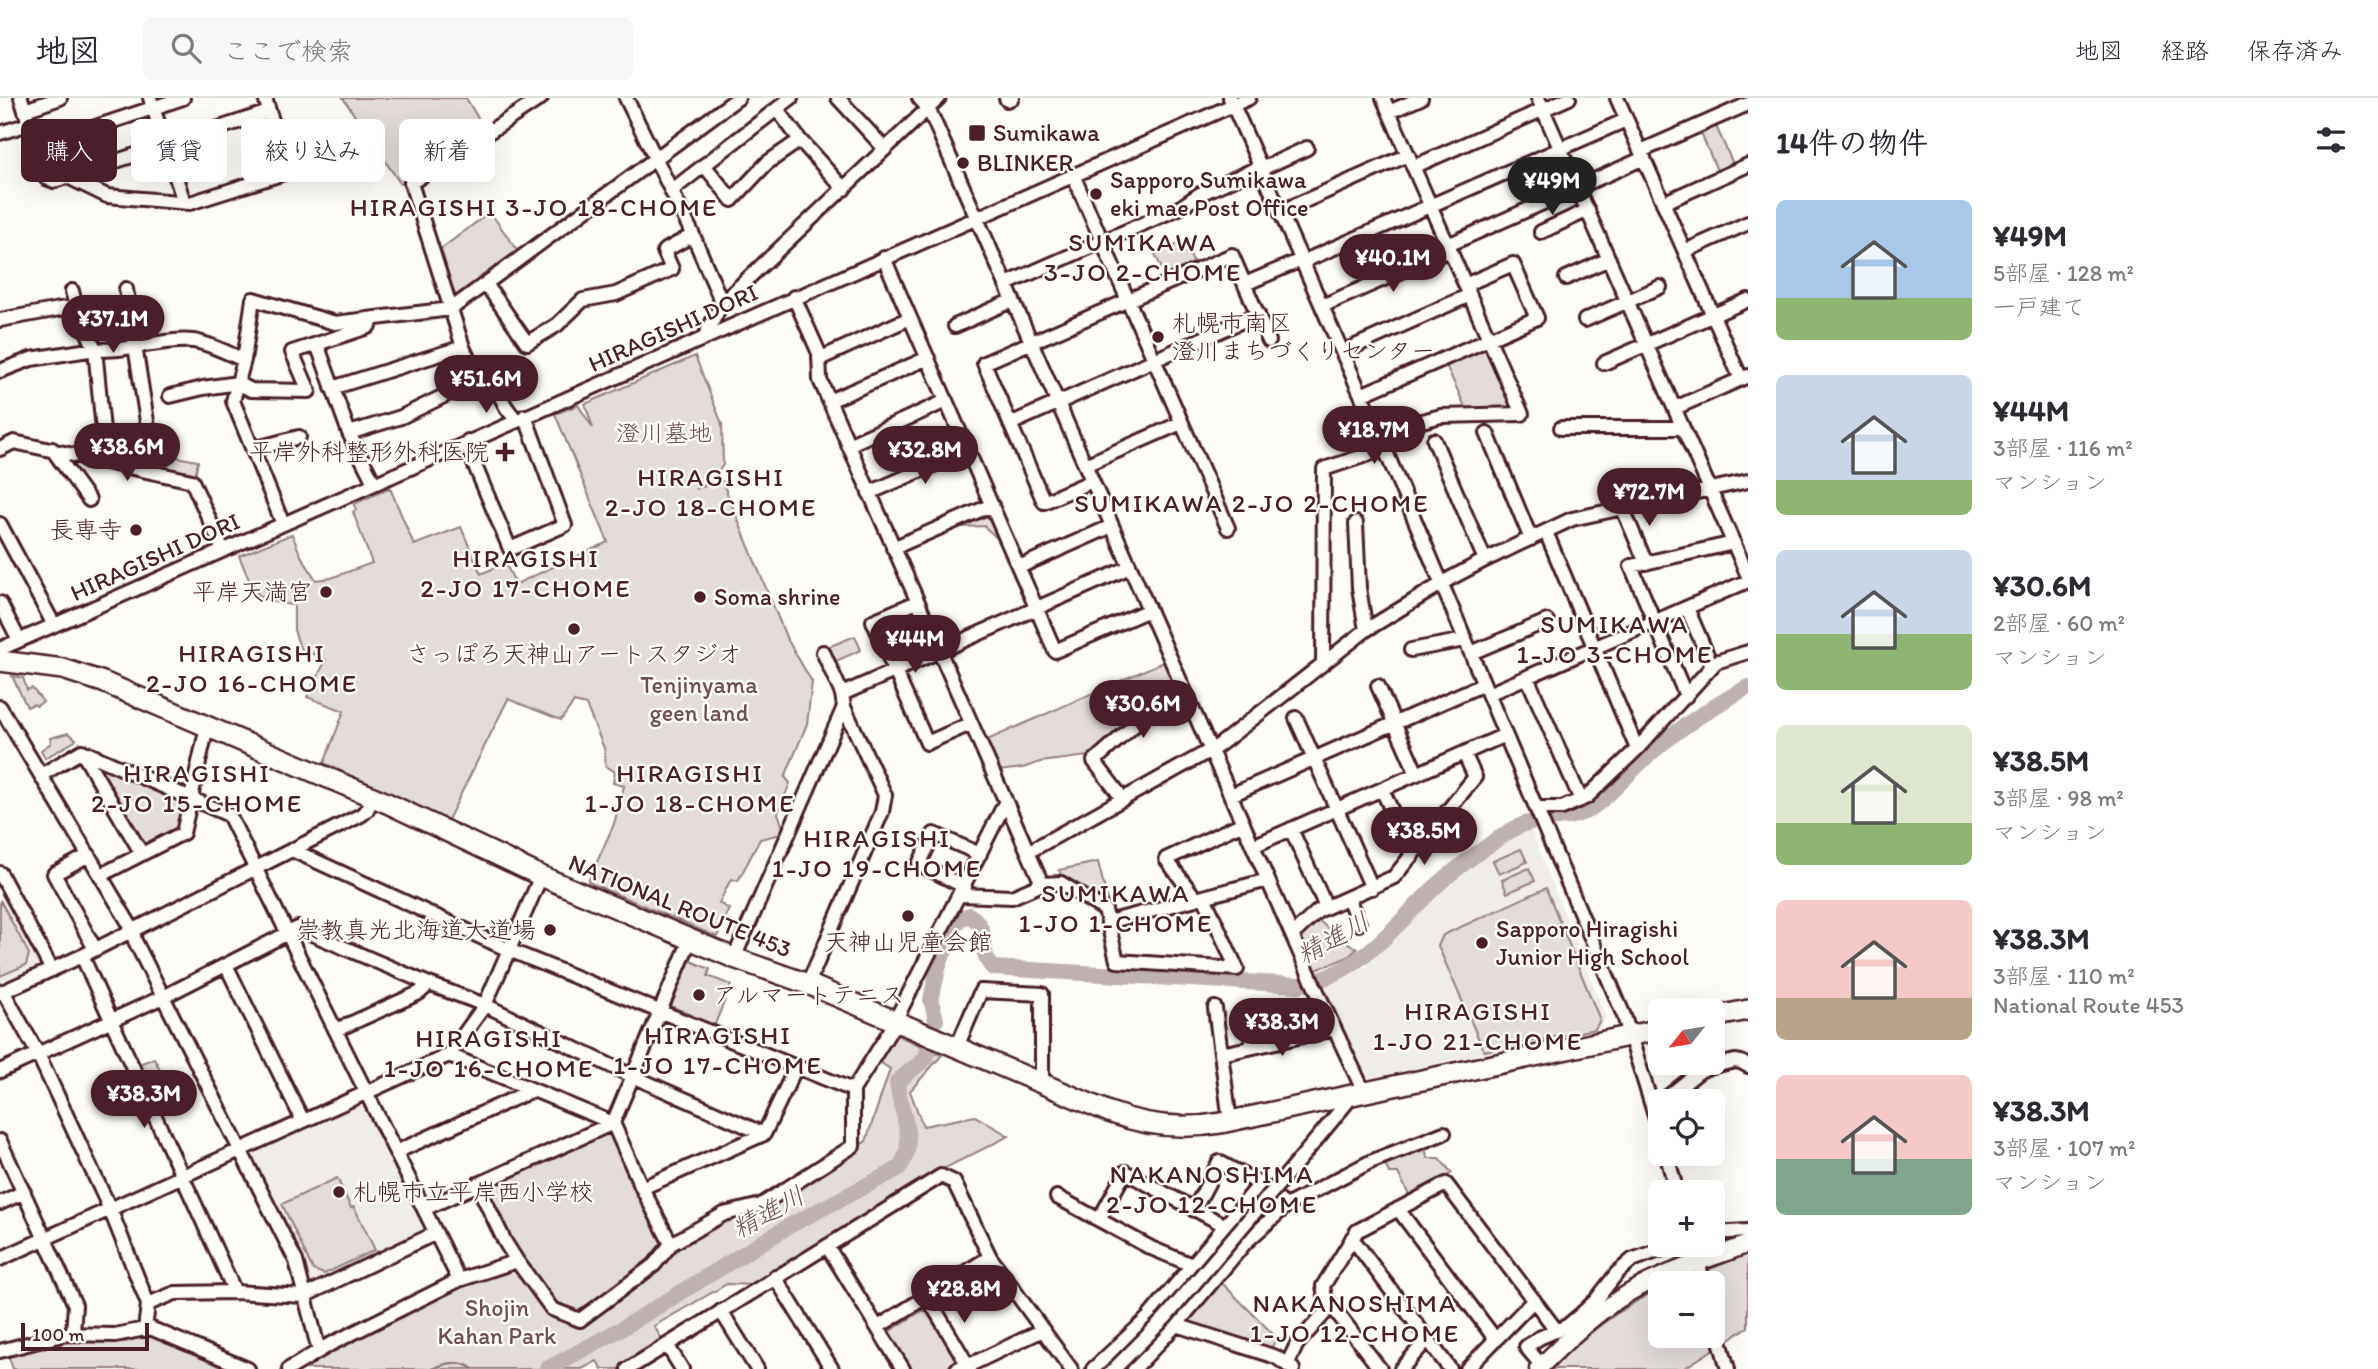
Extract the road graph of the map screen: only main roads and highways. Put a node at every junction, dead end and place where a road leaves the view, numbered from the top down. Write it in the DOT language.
graph roads {
  1 [pos="0,661"];
  2 [pos="1748,1010"];
  3 [pos="1726,1014"];
  4 [pos="1648,1032"];
  5 [pos="1748,1244"];
  6 [pos="1725,1247"];
  7 [pos="1686,1257"];
  8 [pos="1540,1367"];
  1 -- 4 [label="highway, NATIONAL ROUTE 453"];
  2 -- 3 [label="highway"];
  5 -- 6 [label="main road"];
  7 -- 8 [label="main road"];
}
